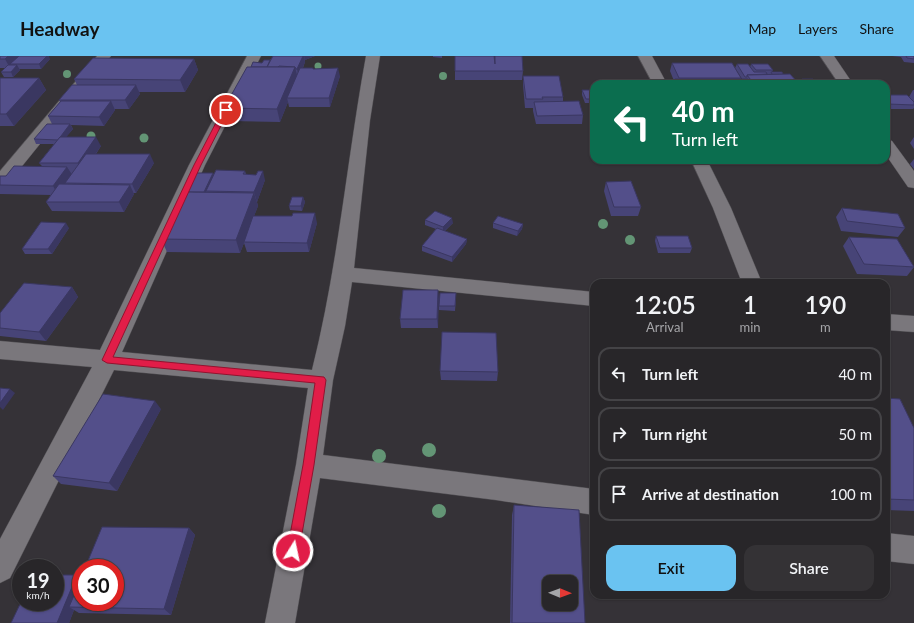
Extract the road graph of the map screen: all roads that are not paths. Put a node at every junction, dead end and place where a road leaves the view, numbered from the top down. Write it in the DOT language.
graph roads {
  1 [pos="104,56"];
  2 [pos="254,56"];
  3 [pos="373,56"];
  4 [pos="646,56"];
  5 [pos="827,56"];
  6 [pos="658,80"];
  7 [pos="843,80"];
  8 [pos="890,150"];
  9 [pos="702,164"];
  10 [pos="0,182"];
  11 [pos="914,183"];
  12 [pos="343,274"];
  13 [pos="750,279"];
  14 [pos="590,299"];
  15 [pos="890,322"];
  16 [pos="914,324"];
  17 [pos="0,350"];
  18 [pos="107,360"];
  19 [pos="321,380"];
  20 [pos="309,465"];
  21 [pos="590,501"];
  22 [pos="890,547"];
  23 [pos="914,550"];
  24 [pos="0,568"];
  25 [pos="280,623"];
  1 -- 10 [label="street"];
  2 -- 18 [label="street"];
  3 -- 12 [label="street"];
  4 -- 6 [label="street"];
  5 -- 7 [label="street"];
  8 -- 11 [label="street"];
  9 -- 13 [label="street"];
  12 -- 14 [label="street"];
  12 -- 19 [label="street"];
  15 -- 16 [label="street"];
  17 -- 18 [label="street"];
  18 -- 19 [label="street"];
  18 -- 24 [label="street"];
  19 -- 20 [label="street"];
  20 -- 21 [label="street"];
  20 -- 25 [label="street"];
  22 -- 23 [label="street"];
}
